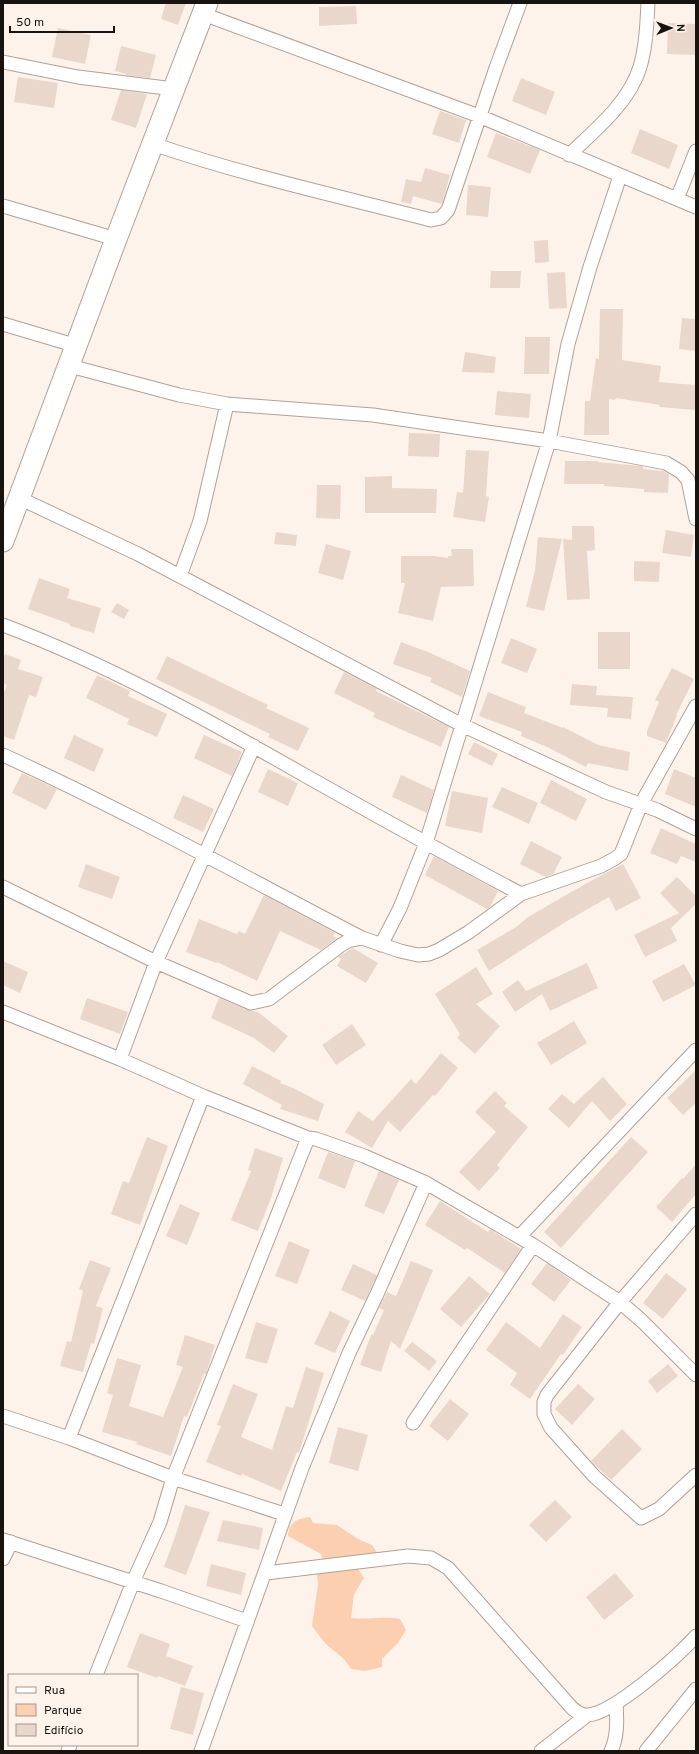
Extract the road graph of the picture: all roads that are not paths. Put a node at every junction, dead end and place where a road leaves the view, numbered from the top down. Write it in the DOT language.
graph roads {
  1 [pos="520,3"];
  2 [pos="648,3"];
  3 [pos="205,8"];
  4 [pos="3,62"];
  5 [pos="174,89"];
  6 [pos="479,116"];
  7 [pos="153,144"];
  8 [pos="696,151"];
  9 [pos="569,155"];
  10 [pos="620,176"];
  11 [pos="677,199"];
  12 [pos="3,206"];
  13 [pos="696,207"];
  14 [pos="116,239"];
  15 [pos="3,324"];
  16 [pos="77,346"];
  17 [pos="70,366"];
  18 [pos="227,404"];
  19 [pos="549,441"];
  20 [pos="19,498"];
  21 [pos="696,518"];
  22 [pos="3,541"];
  23 [pos="180,576"];
  24 [pos="3,625"];
  25 [pos="696,706"];
  26 [pos="462,725"];
  27 [pos="254,746"];
  28 [pos="3,755"];
  29 [pos="641,804"];
  30 [pos="696,829"];
  31 [pos="426,843"];
  32 [pos="204,856"];
  33 [pos="3,887"];
  34 [pos="521,894"];
  35 [pos="362,938"];
  36 [pos="381,945"];
  37 [pos="156,962"];
  38 [pos="3,1012"];
  39 [pos="696,1050"];
  40 [pos="120,1059"];
  41 [pos="203,1096"];
  42 [pos="308,1138"];
  43 [pos="426,1183"];
  44 [pos="696,1214"];
  45 [pos="519,1237"];
  46 [pos="533,1245"];
  47 [pos="620,1302"];
  48 [pos="696,1375"];
  49 [pos="3,1416"];
  50 [pos="413,1423"];
  51 [pos="69,1438"];
  52 [pos="696,1475"];
  53 [pos="173,1478"];
  54 [pos="284,1514"];
  55 [pos="7,1541"];
  56 [pos="3,1559"];
  57 [pos="266,1573"];
  58 [pos="133,1582"];
  59 [pos="247,1621"];
  60 [pos="696,1636"];
  61 [pos="96,1674"];
  62 [pos="696,1689"];
  63 [pos="616,1703"];
  64 [pos="586,1716"];
  65 [pos="201,1751"];
  66 [pos="541,1751"];
  67 [pos="612,1751"];
  68 [pos="646,1751"];
  1 -- 6 [label="street"];
  2 -- 9 [label="street"];
  3 -- 5 [label="main road"];
  3 -- 6 [label="street"];
  4 -- 5 [label="street"];
  5 -- 7 [label="main road"];
  6 -- 7 [label="street"];
  6 -- 9 [label="street"];
  7 -- 14 [label="main road"];
  8 -- 11 [label="street"];
  9 -- 10 [label="street"];
  10 -- 11 [label="street"];
  10 -- 19 [label="street"];
  11 -- 13 [label="street"];
  12 -- 14 [label="street"];
  14 -- 16 [label="main road"];
  15 -- 16 [label="street"];
  16 -- 17 [label="main road"];
  17 -- 18 [label="street"];
  17 -- 20 [label="main road"];
  18 -- 19 [label="street"];
  18 -- 23 [label="street"];
  19 -- 21 [label="street"];
  19 -- 26 [label="street"];
  20 -- 22 [label="main road"];
  20 -- 23 [label="street"];
  23 -- 26 [label="street"];
  24 -- 27 [label="street"];
  25 -- 29 [label="street"];
  26 -- 29 [label="street"];
  26 -- 31 [label="street"];
  27 -- 31 [label="street"];
  27 -- 32 [label="street"];
  28 -- 32 [label="street"];
  29 -- 30 [label="street"];
  29 -- 34 [label="street"];
  31 -- 34 [label="street"];
  31 -- 36 [label="street"];
  32 -- 35 [label="street"];
  32 -- 37 [label="street"];
  33 -- 37 [label="street"];
  34 -- 36 [label="street"];
  35 -- 36 [label="street"];
  35 -- 37 [label="street"];
  37 -- 40 [label="street"];
  38 -- 40 [label="street"];
  39 -- 45 [label="street"];
  40 -- 41 [label="street"];
  41 -- 42 [label="street"];
  41 -- 51 [label="street"];
  42 -- 43 [label="street"];
  42 -- 53 [label="street"];
  43 -- 45 [label="street"];
  43 -- 54 [label="street"];
  44 -- 47 [label="street"];
  45 -- 46 [label="street"];
  46 -- 47 [label="street"];
  46 -- 50 [label="street"];
  47 -- 48 [label="street"];
  47 -- 52 [label="street"];
  49 -- 51 [label="street"];
  51 -- 53 [label="street"];
  53 -- 54 [label="street"];
  53 -- 58 [label="street"];
  54 -- 57 [label="street"];
  55 -- 56 [label="street"];
  55 -- 58 [label="street"];
  57 -- 59 [label="street"];
  57 -- 64 [label="street"];
  58 -- 59 [label="street"];
  58 -- 61 [label="street"];
  59 -- 65 [label="street"];
  60 -- 63 [label="street"];
  62 -- 68 [label="street"];
  63 -- 64 [label="street"];
  63 -- 67 [label="street"];
  64 -- 66 [label="street"];
}
